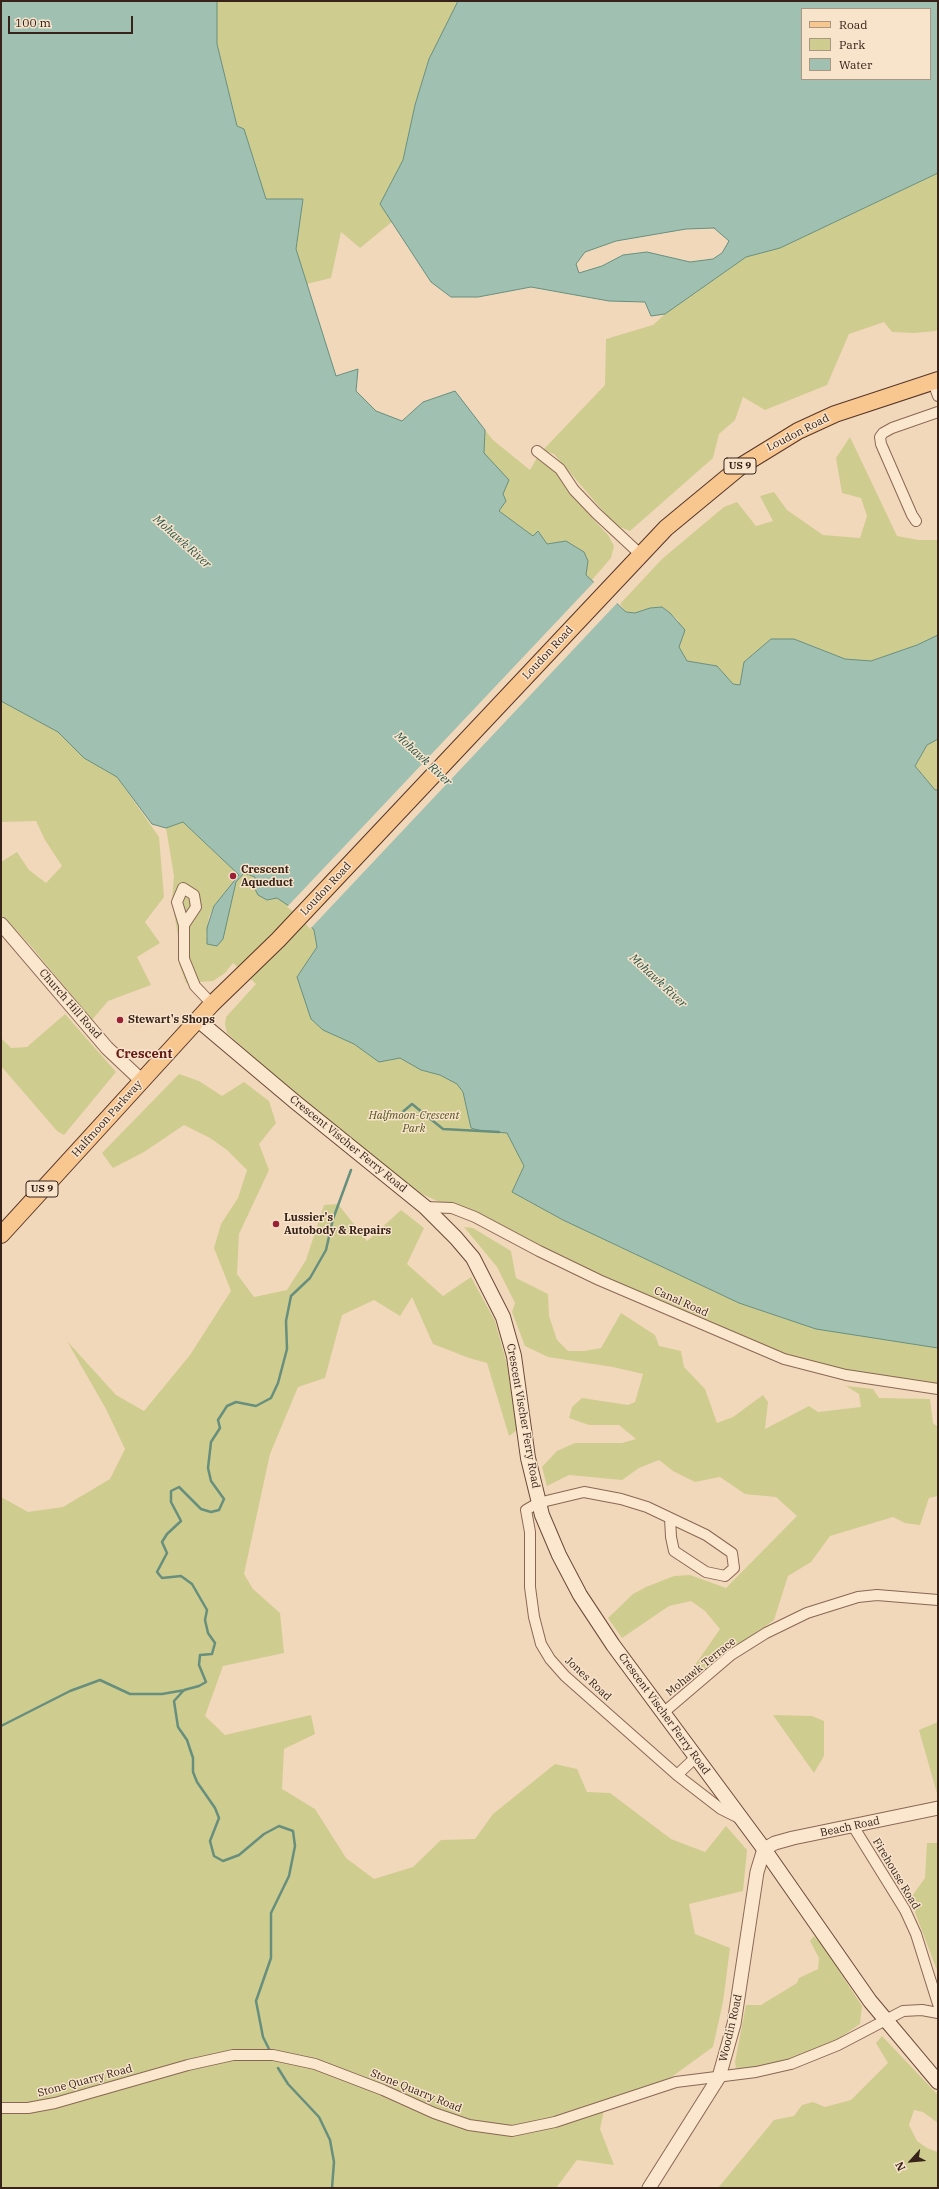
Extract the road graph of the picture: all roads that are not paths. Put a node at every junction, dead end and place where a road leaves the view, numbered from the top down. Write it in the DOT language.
graph roads {
  1 [pos="936,386"];
  2 [pos="938,412"];
  3 [pos="537,451"];
  4 [pos="916,521"];
  5 [pos="640,554"];
  6 [pos="1,924"];
  7 [pos="184,925"];
  8 [pos="212,1004"];
  9 [pos="198,1020"];
  10 [pos="142,1081"];
  11 [pos="425,1207"];
  12 [pos="1,1235"];
  13 [pos="938,1389"];
  14 [pos="538,1502"];
  15 [pos="670,1518"];
  16 [pos="938,1600"];
  17 [pos="663,1713"];
  18 [pos="696,1758"];
  19 [pos="677,1775"];
  20 [pos="938,1808"];
  21 [pos="741,1819"];
  22 [pos="853,1826"];
  23 [pos="764,1849"];
  24 [pos="938,2004"];
  25 [pos="938,2013"];
  26 [pos="885,2020"];
  27 [pos="719,2077"];
  28 [pos="938,2082"];
  29 [pos="1,2108"];
  30 [pos="649,2188"];
  1 -- 5 [label="main road, Loudon Road / US 9"];
  2 -- 4 [label="street"];
  3 -- 5 [label="street"];
  5 -- 8 [label="main road, Loudon Road / US 9"];
  6 -- 10 [label="street, Church Hill Road"];
  7 -- 8 [label="street"];
  8 -- 9 [label="main road, Halfmoon Parkway / US 9"];
  9 -- 10 [label="main road, Halfmoon Parkway / US 9"];
  9 -- 11 [label="main road, Crescent Vischer Ferry Road"];
  10 -- 12 [label="main road, Halfmoon Parkway / US 9"];
  11 -- 13 [label="street, Canal Road"];
  11 -- 14 [label="main road, Crescent Vischer Ferry Road"];
  14 -- 15 [label="street"];
  14 -- 17 [label="main road, Crescent Vischer Ferry Road"];
  14 -- 19 [label="street, Jones Road"];
  15 -- 15 [label="street"];
  16 -- 17 [label="street, Mohawk Terrace"];
  17 -- 18 [label="main road, Crescent Vischer Ferry Road"];
  18 -- 19 [label="street"];
  18 -- 21 [label="main road, Crescent Vischer Ferry Road"];
  19 -- 21 [label="street, Jones Road"];
  20 -- 22 [label="street, Beach Road"];
  21 -- 23 [label="main road, Crescent Vischer Ferry Road"];
  22 -- 23 [label="street, Beach Road"];
  22 -- 24 [label="street, Firehouse Road"];
  23 -- 26 [label="main road, Crescent Vischer Ferry Road"];
  23 -- 27 [label="street, Woodin Road"];
  25 -- 26 [label="street"];
  26 -- 27 [label="street, Stone Quarry Road"];
  26 -- 28 [label="main road, Crescent Vischer Ferry Road"];
  27 -- 29 [label="street, Stone Quarry Road"];
  27 -- 30 [label="street, Woodin Road"];
}
